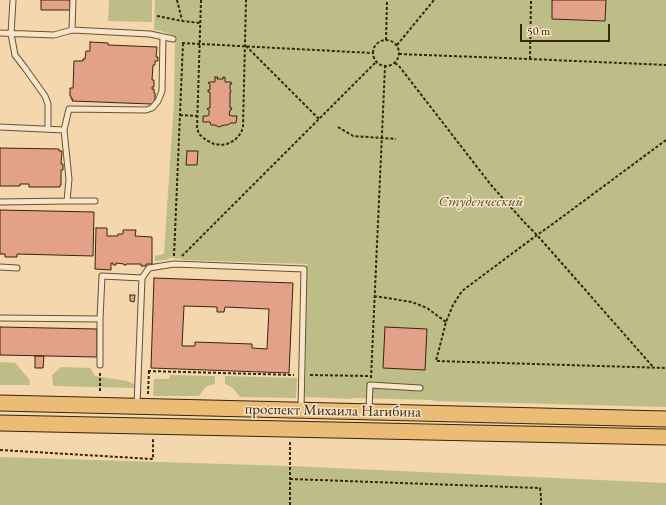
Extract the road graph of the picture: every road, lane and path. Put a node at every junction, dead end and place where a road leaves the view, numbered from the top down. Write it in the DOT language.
graph roads {
  1 [pos="13,0"];
  2 [pos="73,0"];
  3 [pos="177,0"];
  4 [pos="201,0"];
  5 [pos="246,0"];
  6 [pos="387,0"];
  7 [pos="434,0"];
  8 [pos="531,0"];
  9 [pos="156,16"];
  10 [pos="182,21"];
  11 [pos="200,23"];
  12 [pos="72,30"];
  13 [pos="0,33"];
  14 [pos="11,34"];
  15 [pos="163,37"];
  16 [pos="173,39"];
  17 [pos="386,40"];
  18 [pos="183,43"];
  19 [pos="200,44"];
  20 [pos="396,45"];
  21 [pos="245,46"];
  22 [pos="372,52"];
  23 [pos="399,54"];
  24 [pos="530,59"];
  25 [pos="376,62"];
  26 [pos="395,63"];
  27 [pos="666,65"];
  28 [pos="385,67"];
  29 [pos="180,116"];
  30 [pos="197,116"];
  31 [pos="319,119"];
  32 [pos="0,127"];
  33 [pos="338,127"];
  34 [pos="48,129"];
  35 [pos="64,130"];
  36 [pos="382,138"];
  37 [pos="396,139"];
  38 [pos="666,140"];
  39 [pos="67,201"];
  40 [pos="95,201"];
  41 [pos="0,202"];
  42 [pos="537,235"];
  43 [pos="174,264"];
  44 [pos="0,267"];
  45 [pos="17,268"];
  46 [pos="142,278"];
  47 [pos="374,296"];
  48 [pos="0,318"];
  49 [pos="100,319"];
  50 [pos="446,322"];
  51 [pos="100,365"];
  52 [pos="654,368"];
  53 [pos="666,368"];
  54 [pos="138,371"];
  55 [pos="149,372"];
  56 [pos="302,375"];
  57 [pos="371,376"];
  58 [pos="370,385"];
  59 [pos="420,388"];
  60 [pos="100,391"];
  61 [pos="0,403"];
  62 [pos="137,406"];
  63 [pos="153,407"];
  64 [pos="301,411"];
  65 [pos="369,412"];
  66 [pos="666,419"];
  67 [pos="0,423"];
  68 [pos="153,426"];
  69 [pos="290,429"];
  70 [pos="666,437"];
  71 [pos="0,450"];
  72 [pos="290,479"];
  73 [pos="290,505"];
  74 [pos="541,505"];
  1 -- 14 [label="lane"];
  2 -- 12 [label="lane"];
  3 -- 10 [label="path"];
  4 -- 11 [label="path"];
  5 -- 21 [label="path"];
  6 -- 17 [label="path"];
  7 -- 20 [label="path"];
  8 -- 24 [label="path"];
  9 -- 10 [label="path"];
  10 -- 11 [label="path"];
  11 -- 19 [label="path"];
  12 -- 14 [label="lane"];
  12 -- 15 [label="lane"];
  13 -- 14 [label="lane"];
  14 -- 34 [label="lane"];
  15 -- 16 [label="lane"];
  15 -- 35 [label="lane"];
  16 -- 18 [label="path"];
  17 -- 20 [label="path"];
  17 -- 22 [label="path"];
  18 -- 19 [label="path"];
  18 -- 29 [label="path"];
  19 -- 21 [label="path"];
  19 -- 30 [label="path"];
  20 -- 23 [label="path"];
  21 -- 22 [label="path"];
  21 -- 30 [label="path"];
  21 -- 31 [label="path"];
  22 -- 25 [label="path"];
  23 -- 24 [label="path"];
  23 -- 26 [label="path"];
  24 -- 27 [label="path"];
  25 -- 28 [label="path"];
  25 -- 31 [label="path"];
  26 -- 28 [label="path"];
  26 -- 42 [label="path"];
  28 -- 36 [label="path"];
  29 -- 30 [label="path"];
  29 -- 43 [label="path"];
  31 -- 43 [label="path"];
  32 -- 34 [label="lane"];
  33 -- 36 [label="path"];
  34 -- 35 [label="lane"];
  35 -- 39 [label="lane"];
  36 -- 37 [label="path"];
  36 -- 47 [label="path"];
  38 -- 42 [label="path"];
  39 -- 40 [label="lane"];
  39 -- 41 [label="lane"];
  42 -- 50 [label="path"];
  42 -- 52 [label="path"];
  43 -- 46 [label="lane"];
  43 -- 56 [label="lane"];
  44 -- 45 [label="lane"];
  46 -- 49 [label="lane"];
  46 -- 54 [label="lane"];
  47 -- 50 [label="path"];
  47 -- 57 [label="path"];
  48 -- 49 [label="lane"];
  49 -- 51 [label="lane"];
  50 -- 52 [label="path"];
  51 -- 60 [label="path"];
  52 -- 53 [label="path"];
  54 -- 55 [label="path"];
  54 -- 62 [label="lane"];
  55 -- 56 [label="path"];
  55 -- 63 [label="path"];
  56 -- 57 [label="path"];
  56 -- 64 [label="lane"];
  57 -- 58 [label="path"];
  58 -- 59 [label="lane"];
  58 -- 65 [label="lane"];
  61 -- 62 [label="main road, проспект Михаила Нагибина"];
  62 -- 63 [label="main road, проспект Михаила Нагибина"];
  63 -- 64 [label="main road, проспект Михаила Нагибина"];
  64 -- 65 [label="main road, проспект Михаила Нагибина"];
  65 -- 66 [label="main road, проспект Михаила Нагибина"];
  67 -- 68 [label="main road, проспект Михаила Нагибина"];
  68 -- 69 [label="main road, проспект Михаила Нагибина"];
  68 -- 71 [label="path"];
  69 -- 70 [label="main road, проспект Михаила Нагибина"];
  69 -- 72 [label="path"];
  72 -- 73 [label="path"];
  72 -- 74 [label="path"];
}
